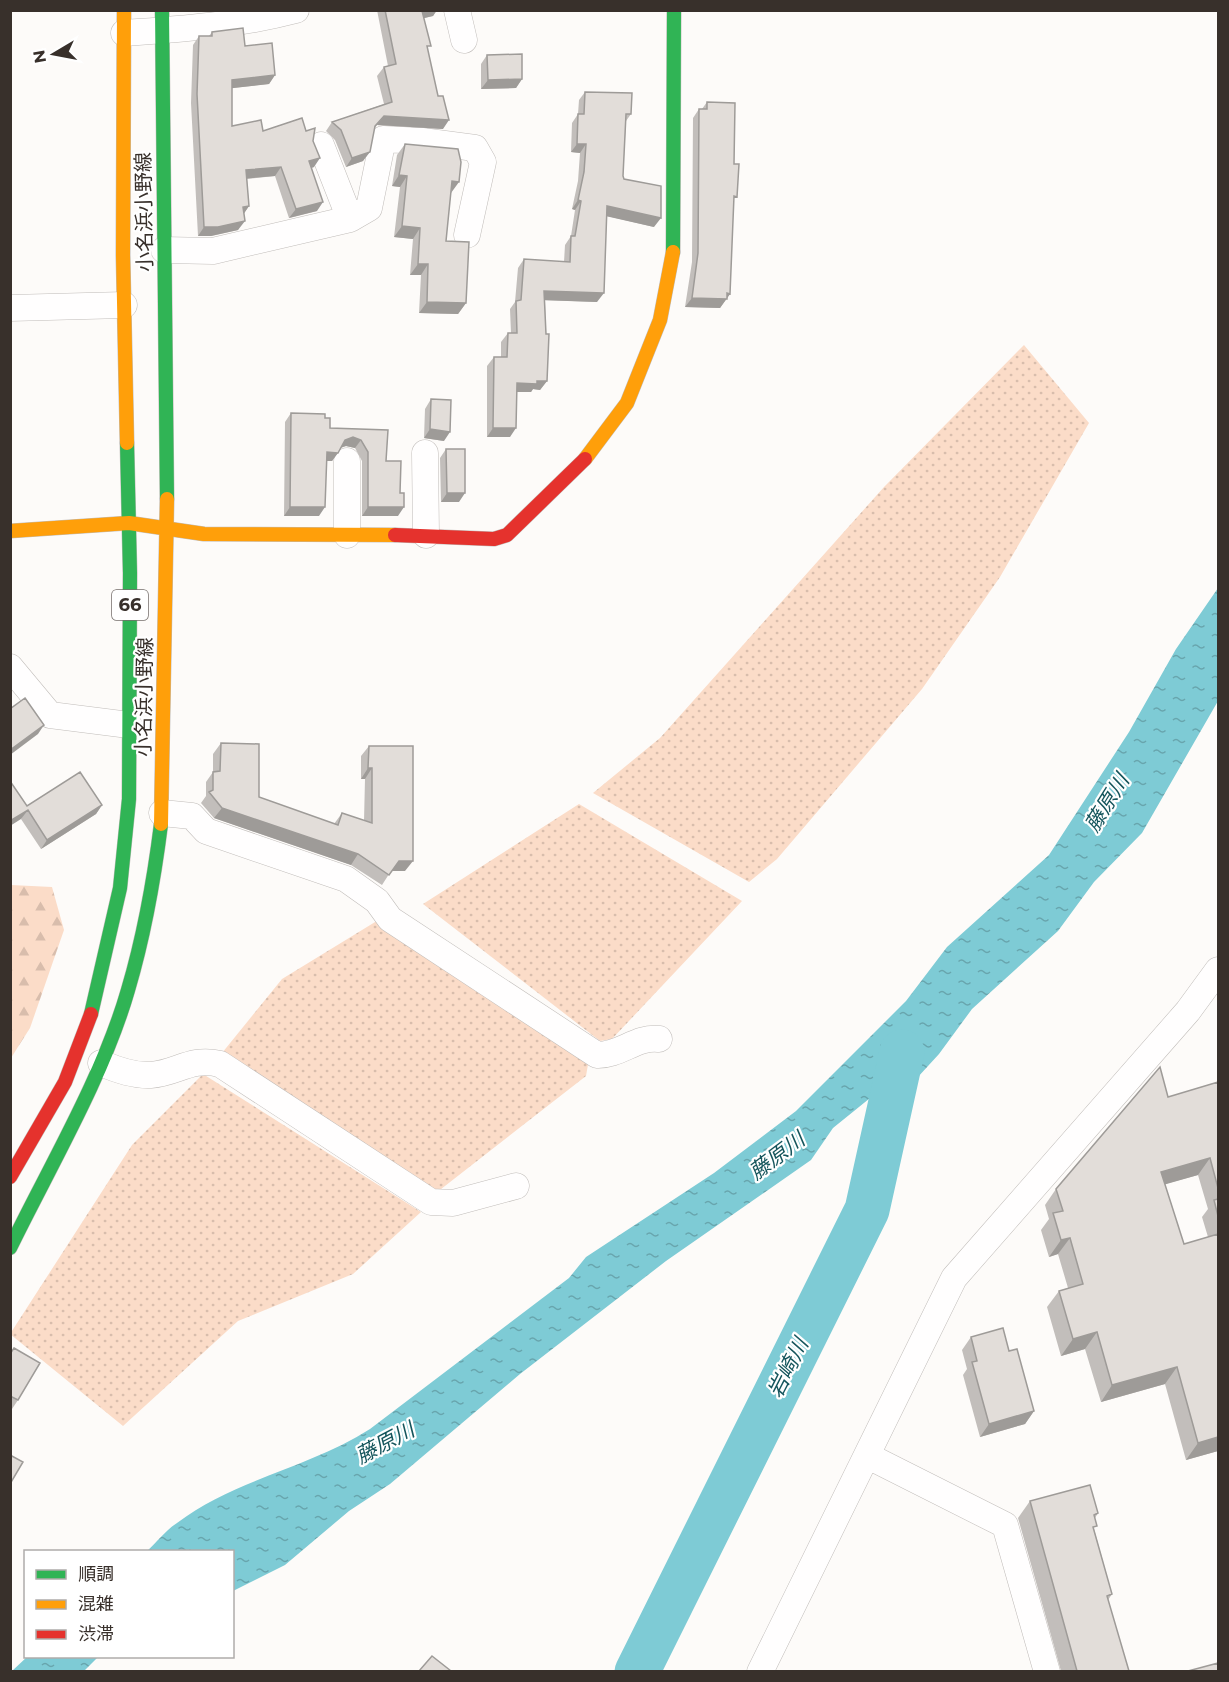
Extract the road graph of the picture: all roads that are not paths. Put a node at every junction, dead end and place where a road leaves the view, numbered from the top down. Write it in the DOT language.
graph roads {
  1 [pos="296,10"];
  2 [pos="457,10"];
  3 [pos="674,10"];
  4 [pos="161,20"];
  5 [pos="124,22"];
  6 [pos="464,40"];
  7 [pos="321,145"];
  8 [pos="350,219"];
  9 [pos="467,235"];
  10 [pos="164,250"];
  11 [pos="124,305"];
  12 [pos="10,308"];
  13 [pos="425,453"];
  14 [pos="347,461"];
  15 [pos="129,523"];
  16 [pos="167,528"];
  17 [pos="10,531"];
  18 [pos="347,535"];
  19 [pos="426,535"];
  20 [pos="10,667"];
  21 [pos="129,725"];
  22 [pos="162,813"];
  23 [pos="1218,970"];
  24 [pos="659,1039"];
  25 [pos="101,1063"];
  26 [pos="10,1177"];
  27 [pos="516,1186"];
  28 [pos="10,1248"];
  29 [pos="868,1456"];
  30 [pos="760,1671"];
  31 [pos="1047,1671"];
  1 -- 4 [label="street"];
  2 -- 6 [label="street"];
  3 -- 19 [label="main road"];
  4 -- 5 [label="street"];
  4 -- 10 [label="main road, 小名浜小野線 / 66"];
  5 -- 11 [label="main road, 小名浜小野線 / 66"];
  7 -- 8 [label="street"];
  8 -- 9 [label="street"];
  8 -- 10 [label="street"];
  10 -- 16 [label="main road, 小名浜小野線 / 66"];
  11 -- 12 [label="street"];
  11 -- 15 [label="main road, 小名浜小野線 / 66"];
  13 -- 19 [label="street"];
  14 -- 18 [label="street"];
  15 -- 16 [label="main road"];
  15 -- 17 [label="main road"];
  15 -- 21 [label="main road, 小名浜小野線 / 66"];
  16 -- 18 [label="main road"];
  16 -- 22 [label="main road, 小名浜小野線 / 66"];
  18 -- 19 [label="main road"];
  20 -- 21 [label="street"];
  21 -- 26 [label="main road, 小名浜小野線 / 66"];
  22 -- 24 [label="street"];
  22 -- 25 [label="main road, 小名浜小野線 / 66"];
  23 -- 29 [label="street"];
  25 -- 27 [label="street"];
  25 -- 28 [label="main road, 小名浜小野線 / 66"];
  29 -- 30 [label="street"];
  29 -- 31 [label="street"];
}
